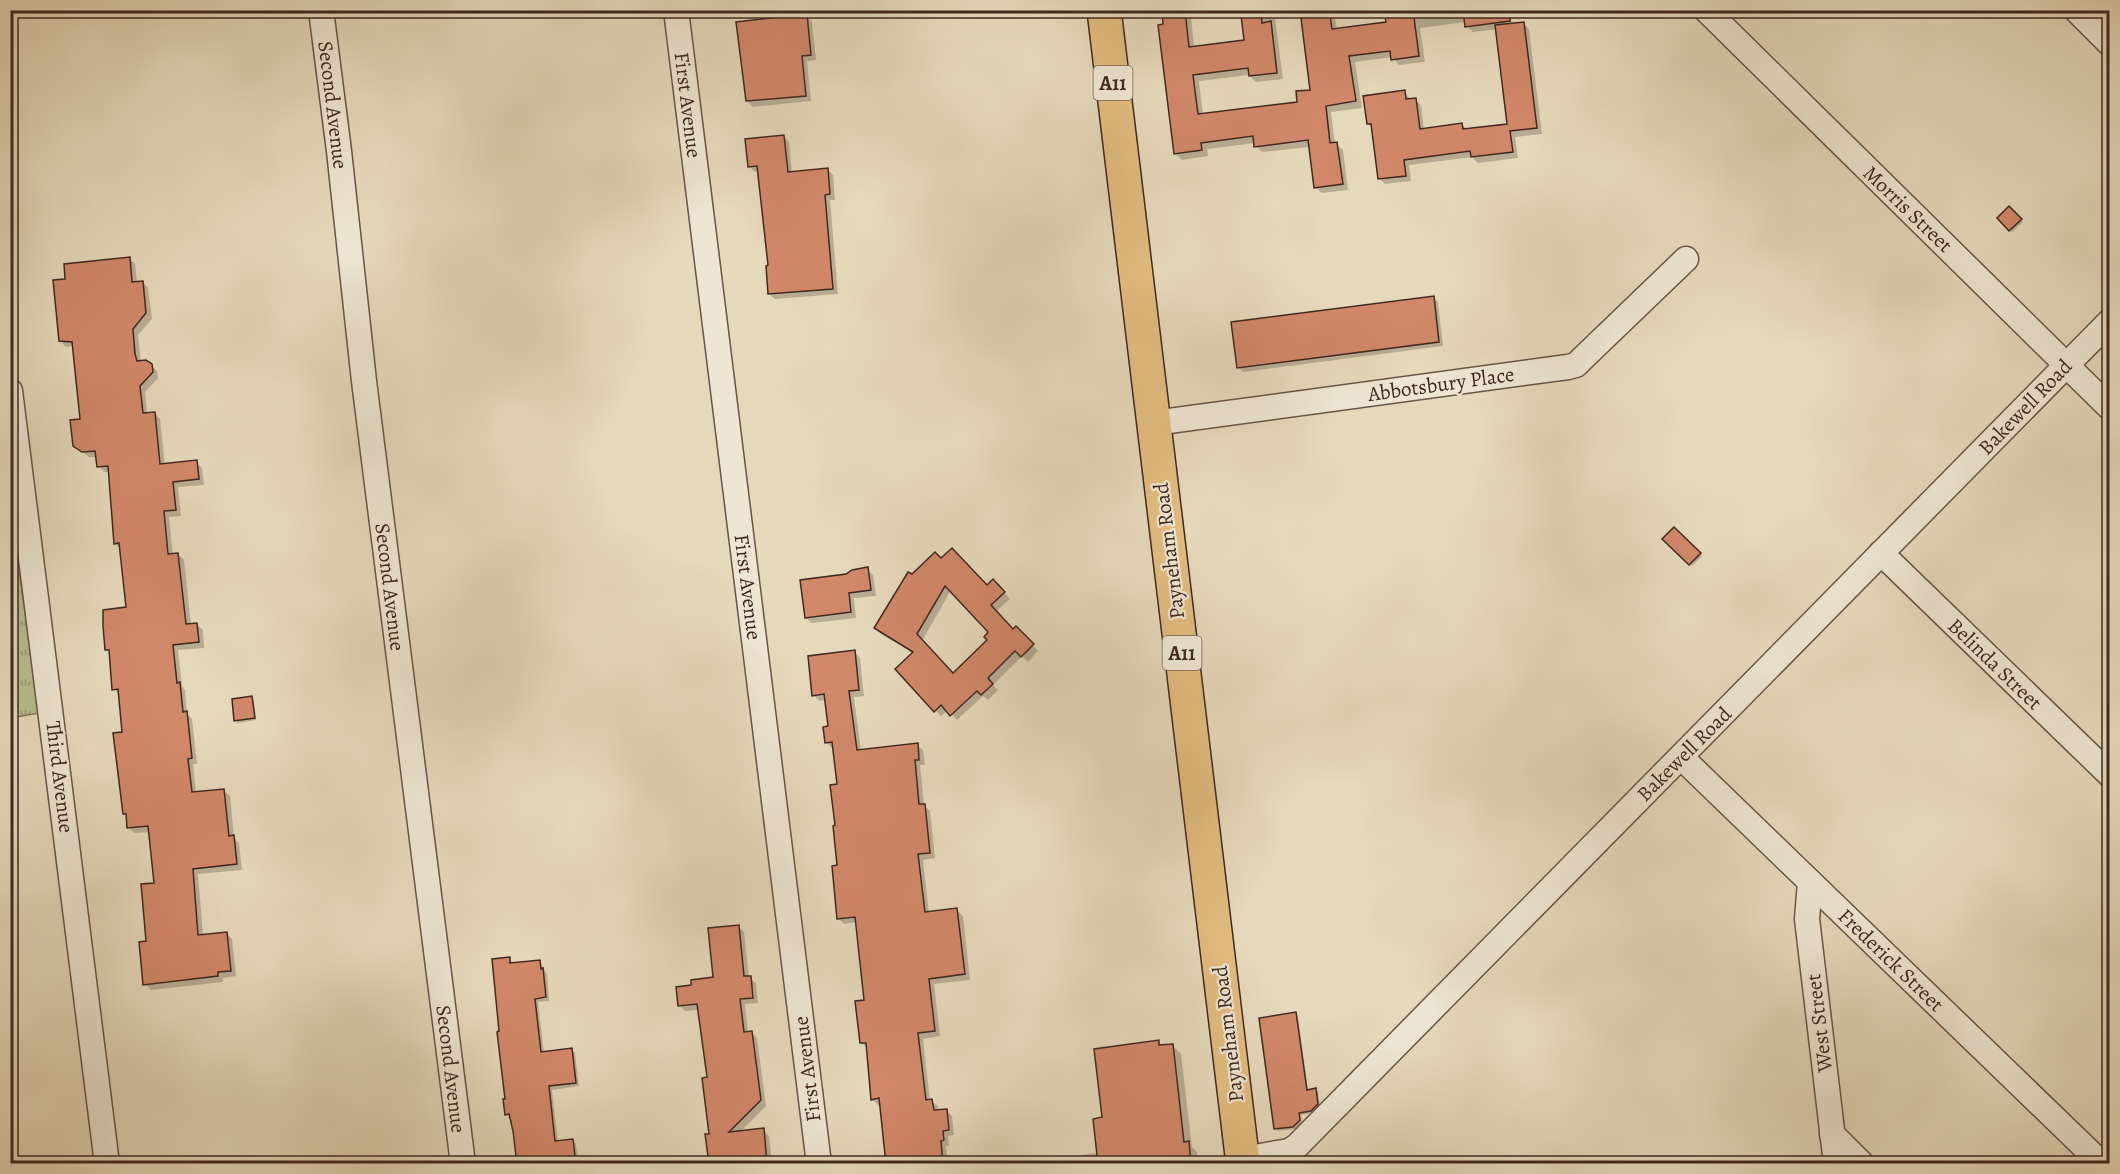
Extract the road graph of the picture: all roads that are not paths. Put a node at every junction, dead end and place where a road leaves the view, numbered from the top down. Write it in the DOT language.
graph roads {
  1 [pos="321,10"];
  2 [pos="676,10"];
  3 [pos="1104,10"];
  4 [pos="1706,10"];
  5 [pos="2076,10"];
  6 [pos="2109,44"];
  7 [pos="1686,259"];
  8 [pos="2109,321"];
  9 [pos="2066,364"];
  10 [pos="10,391"];
  11 [pos="2109,408"];
  12 [pos="1154,423"];
  13 [pos="1881,554"];
  14 [pos="1681,757"];
  15 [pos="2109,776"];
  16 [pos="1810,882"];
  17 [pos="1832,1134"];
  18 [pos="1243,1161"];
  19 [pos="107,1164"];
  20 [pos="463,1164"];
  21 [pos="819,1164"];
  22 [pos="1836,1164"];
  23 [pos="1862,1164"];
  24 [pos="2102,1164"];
  1 -- 20 [label="street, Second Avenue"];
  2 -- 21 [label="street, First Avenue"];
  3 -- 12 [label="main road, Payneham Road / A11"];
  4 -- 9 [label="street, Morris Street"];
  5 -- 6 [label="street"];
  7 -- 12 [label="street, Abbotsbury Place"];
  8 -- 9 [label="street, Bakewell Road"];
  9 -- 11 [label="street, Morris Street"];
  9 -- 13 [label="street, Bakewell Road"];
  10 -- 19 [label="street, Third Avenue"];
  12 -- 18 [label="main road, Payneham Road / A11"];
  13 -- 14 [label="street, Bakewell Road"];
  13 -- 15 [label="street, Belinda Street"];
  14 -- 16 [label="street, Frederick Street"];
  14 -- 18 [label="street, Bakewell Road"];
  16 -- 17 [label="street, West Street"];
  16 -- 24 [label="street, Frederick Street"];
  17 -- 22 [label="street, West Street"];
  17 -- 23 [label="street"];
}
